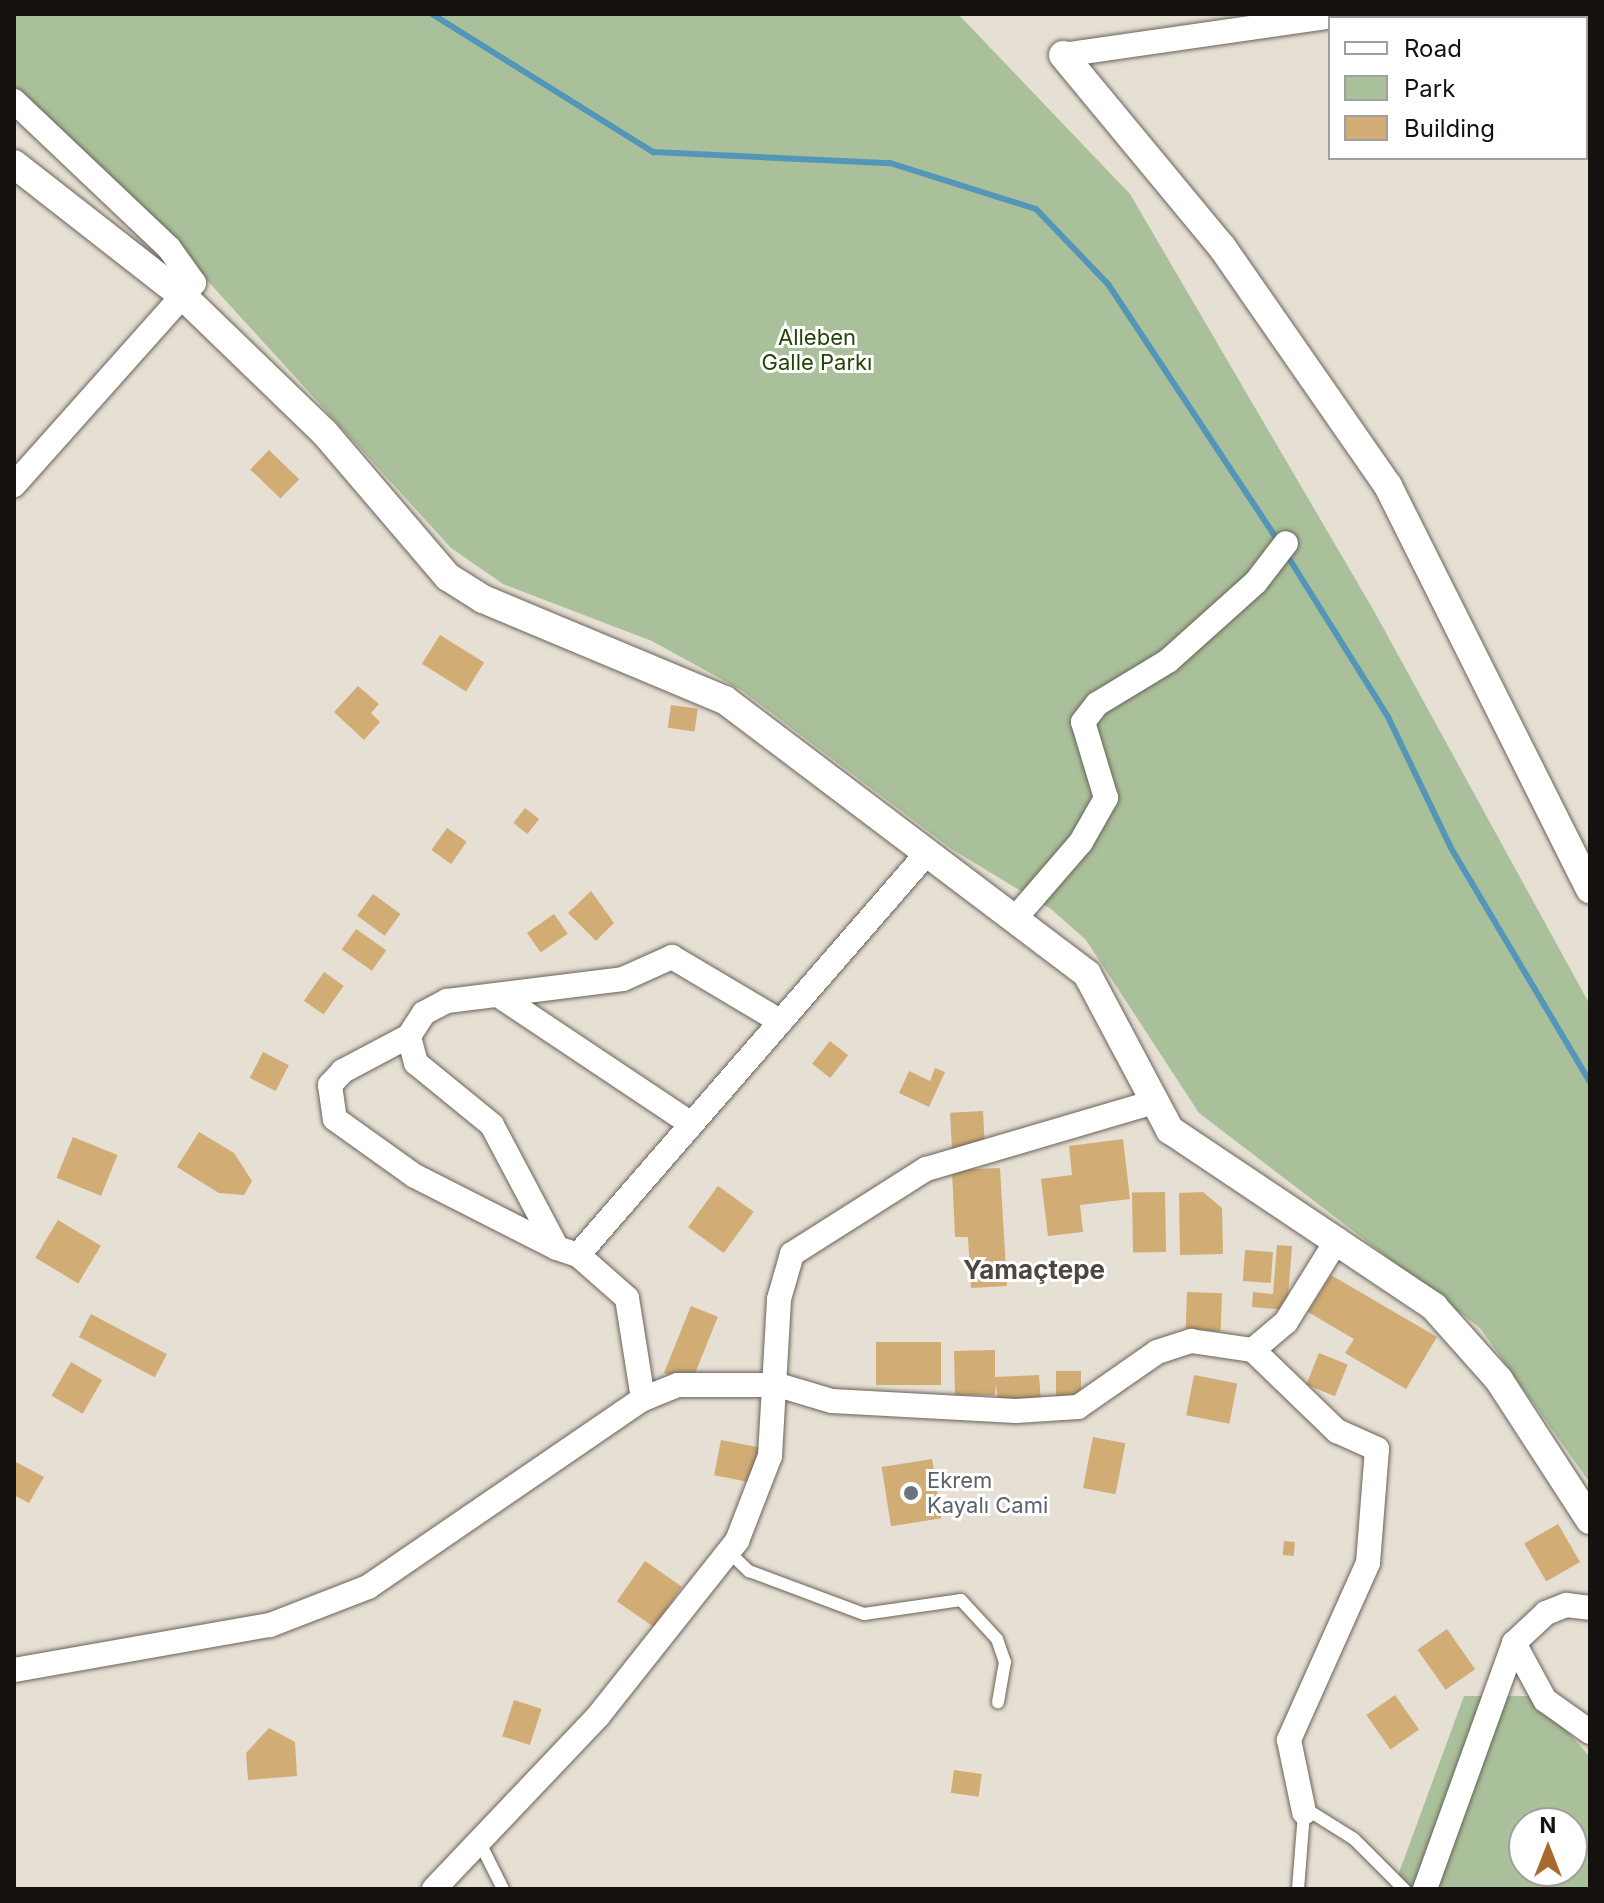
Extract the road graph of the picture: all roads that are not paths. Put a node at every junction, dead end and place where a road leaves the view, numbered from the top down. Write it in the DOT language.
graph roads {
  1 [pos="1328,17"];
  2 [pos="1063,55"];
  3 [pos="14,101"];
  4 [pos="14,164"];
  5 [pos="184,297"];
  6 [pos="14,485"];
  7 [pos="1286,543"];
  8 [pos="928,852"];
  9 [pos="1590,889"];
  10 [pos="1018,915"];
  11 [pos="501,997"];
  12 [pos="780,1021"];
  13 [pos="409,1036"];
  14 [pos="1154,1102"];
  15 [pos="687,1121"];
  16 [pos="1337,1240"];
  17 [pos="567,1251"];
  18 [pos="1253,1350"];
  19 [pos="778,1385"];
  20 [pos="643,1399"];
  21 [pos="1590,1520"];
  22 [pos="729,1552"];
  23 [pos="1590,1608"];
  24 [pos="1514,1643"];
  25 [pos="14,1670"];
  26 [pos="998,1702"];
  27 [pos="1590,1732"];
  28 [pos="1303,1809"];
  29 [pos="480,1843"];
  30 [pos="434,1889"];
  31 [pos="503,1889"];
  32 [pos="1298,1889"];
  33 [pos="1404,1889"];
  34 [pos="1425,1889"];
  1 -- 2 [label="street"];
  2 -- 9 [label="street"];
  3 -- 5 [label="street"];
  4 -- 5 [label="street"];
  5 -- 6 [label="street"];
  5 -- 8 [label="street"];
  7 -- 10 [label="street"];
  8 -- 10 [label="street"];
  8 -- 12 [label="street"];
  10 -- 14 [label="street"];
  11 -- 12 [label="street"];
  11 -- 13 [label="street"];
  11 -- 15 [label="street"];
  12 -- 15 [label="street"];
  13 -- 17 [label="street"];
  13 -- 17 [label="street"];
  14 -- 16 [label="street"];
  14 -- 19 [label="street"];
  15 -- 17 [label="street"];
  16 -- 18 [label="street"];
  16 -- 21 [label="street"];
  17 -- 20 [label="street"];
  18 -- 19 [label="street"];
  18 -- 28 [label="street"];
  19 -- 20 [label="street"];
  19 -- 22 [label="street"];
  20 -- 25 [label="street"];
  22 -- 26 [label="lane"];
  22 -- 29 [label="street"];
  23 -- 24 [label="street"];
  24 -- 27 [label="street"];
  24 -- 34 [label="street"];
  28 -- 32 [label="lane"];
  28 -- 33 [label="lane"];
  29 -- 30 [label="street"];
  29 -- 31 [label="lane"];
}
